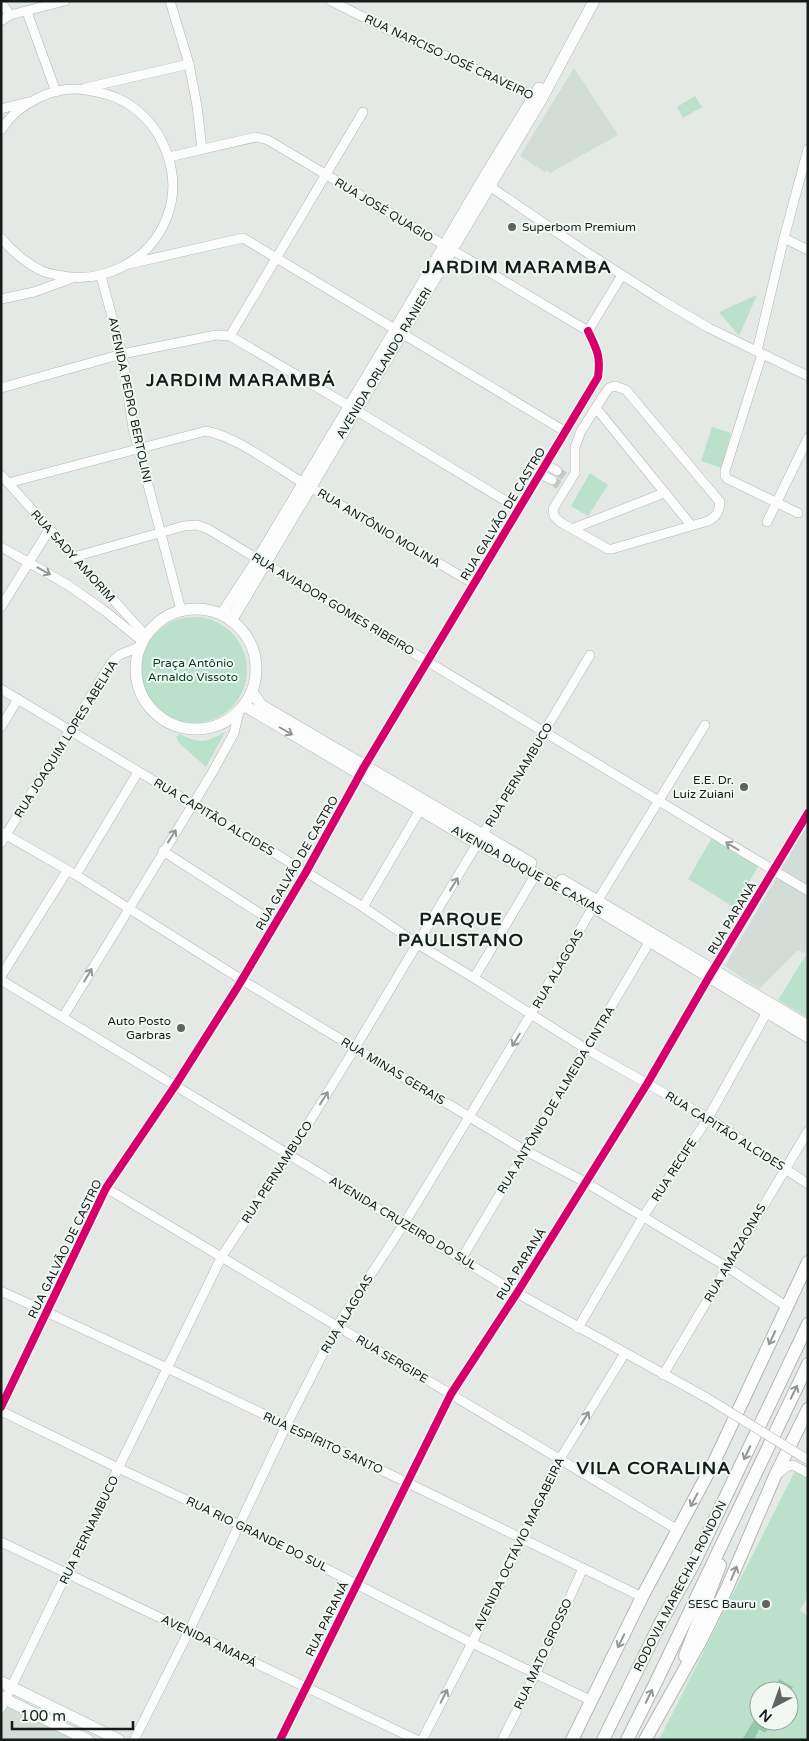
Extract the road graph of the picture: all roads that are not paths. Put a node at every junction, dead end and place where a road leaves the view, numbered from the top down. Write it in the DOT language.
graph roads {
  1 [pos="65,1"];
  2 [pos="170,1"];
  3 [pos="331,1"];
  4 [pos="587,1"];
  5 [pos="594,1"];
  6 [pos="1,2"];
  7 [pos="28,12"];
  8 [pos="10,15"];
  9 [pos="1,21"];
  10 [pos="189,64"];
  11 [pos="80,89"];
  12 [pos="56,92"];
  13 [pos="538,98"];
  14 [pos="32,101"];
  15 [pos="1,109"];
  16 [pos="364,112"];
  17 [pos="1,130"];
  18 [pos="202,149"];
  19 [pos="808,149"];
  20 [pos="169,157"];
  21 [pos="327,176"];
  22 [pos="486,184"];
  23 [pos="1,238"];
  24 [pos="784,238"];
  25 [pos="447,248"];
  26 [pos="808,250"];
  27 [pos="277,258"];
  28 [pos="129,264"];
  29 [pos="622,275"];
  30 [pos="101,276"];
  31 [pos="72,278"];
  32 [pos="1,300"];
  33 [pos="588,331"];
  34 [pos="399,332"];
  35 [pos="230,336"];
  36 [pos="759,352"];
  37 [pos="122,354"];
  38 [pos="808,376"];
  39 [pos="1,388"];
  40 [pos="352,408"];
  41 [pos="596,408"];
  42 [pos="566,432"];
  43 [pos="808,438"];
  44 [pos="138,448"];
  45 [pos="546,464"];
  46 [pos="540,474"];
  47 [pos="1,475"];
  48 [pos="564,476"];
  49 [pos="8,483"];
  50 [pos="307,485"];
  51 [pos="559,485"];
  52 [pos="664,493"];
  53 [pos="777,502"];
  54 [pos="519,509"];
  55 [pos="798,513"];
  56 [pos="767,522"];
  57 [pos="691,525"];
  58 [pos="572,529"];
  59 [pos="49,530"];
  60 [pos="160,533"];
  61 [pos="1,547"];
  62 [pos="74,557"];
  63 [pos="262,561"];
  64 [pos="28,563"];
  65 [pos="474,584"];
  66 [pos="1,608"];
  67 [pos="181,610"];
  68 [pos="226,617"];
  69 [pos="142,641"];
  70 [pos="590,656"];
  71 [pos="427,661"];
  72 [pos="1,689"];
  73 [pos="252,692"];
  74 [pos="18,699"];
  75 [pos="242,709"];
  76 [pos="705,724"];
  77 [pos="1,727"];
  78 [pos="70,730"];
  79 [pos="544,732"];
  80 [pos="362,771"];
  81 [pos="138,772"];
  82 [pos="659,801"];
  83 [pos="193,803"];
  84 [pos="420,810"];
  85 [pos="808,813"];
  86 [pos="3,837"];
  87 [pos="481,840"];
  88 [pos="163,852"];
  89 [pos="774,871"];
  90 [pos="306,872"];
  91 [pos="72,873"];
  92 [pos="536,874"];
  93 [pos="808,891"];
  94 [pos="596,904"];
  95 [pos="363,907"];
  96 [pos="128,908"];
  97 [pos="275,923"];
  98 [pos="650,941"];
  99 [pos="416,943"];
  100 [pos="712,973"];
  101 [pos="1,976"];
  102 [pos="474,978"];
  103 [pos="1,980"];
  104 [pos="242,980"];
  105 [pos="767,1012"];
  106 [pos="531,1014"];
  107 [pos="63,1017"];
  108 [pos="808,1026"];
  109 [pos="808,1037"];
  110 [pos="355,1048"];
  111 [pos="586,1049"];
  112 [pos="647,1084"];
  113 [pos="175,1086"];
  114 [pos="469,1117"];
  115 [pos="708,1118"];
  116 [pos="808,1131"];
  117 [pos="526,1151"];
  118 [pos="289,1155"];
  119 [pos="785,1168"];
  120 [pos="585,1182"];
  121 [pos="808,1184"];
  122 [pos="106,1188"];
  123 [pos="643,1217"];
  124 [pos="404,1224"];
  125 [pos="222,1256"];
  126 [pos="462,1258"];
  127 [pos="808,1262"];
  128 [pos="727,1267"];
  129 [pos="1,1292"];
  130 [pos="517,1293"];
  131 [pos="787,1307"];
  132 [pos="47,1312"];
  133 [pos="808,1324"];
  134 [pos="337,1326"];
  135 [pos="578,1328"];
  136 [pos="625,1354"];
  137 [pos="808,1364"];
  138 [pos="167,1368"];
  139 [pos="664,1375"];
  140 [pos="451,1394"];
  141 [pos="1,1407"];
  142 [pos="808,1409"];
  143 [pos="1,1411"];
  144 [pos="803,1424"];
  145 [pos="286,1426"];
  146 [pos="560,1459"];
  147 [pos="808,1460"];
  148 [pos="118,1468"];
  149 [pos="808,1473"];
  150 [pos="754,1476"];
  151 [pos="775,1476"];
  152 [pos="406,1482"];
  153 [pos="238,1524"];
  154 [pos="678,1530"];
  155 [pos="520,1538"];
  156 [pos="4,1544"];
  157 [pos="1,1554"];
  158 [pos="583,1568"];
  159 [pos="68,1574"];
  160 [pos="357,1583"];
  161 [pos="642,1598"];
  162 [pos="188,1631"];
  163 [pos="472,1643"];
  164 [pos="536,1672"];
  165 [pos="6,1685"];
  166 [pos="306,1687"];
  167 [pos="670,1696"];
  168 [pos="3,1701"];
  169 [pos="592,1701"];
  170 [pos="88,1740"];
  171 [pos="119,1740"];
  172 [pos="134,1740"];
  173 [pos="280,1740"];
  174 [pos="417,1740"];
  175 [pos="422,1740"];
  176 [pos="502,1740"];
  177 [pos="572,1740"];
  178 [pos="603,1740"];
  179 [pos="627,1740"];
  180 [pos="645,1740"];
  1 -- 7 [label="street"];
  2 -- 10 [label="street"];
  3 -- 13 [label="street, RUA NARCISO JOSÉ CRAVEIRO"];
  4 -- 13 [label="main road, AVENIDA ORLANDO RANIERI"];
  5 -- 13 [label="main road, AVENIDA ORLANDO RANIERI"];
  6 -- 8 [label="street"];
  7 -- 8 [label="street"];
  7 -- 12 [label="street"];
  8 -- 9 [label="street"];
  10 -- 11 [label="street"];
  10 -- 18 [label="street"];
  11 -- 12 [label="street"];
  11 -- 20 [label="street"];
  12 -- 14 [label="street"];
  13 -- 22 [label="main road, AVENIDA ORLANDO RANIERI"];
  14 -- 15 [label="street"];
  14 -- 17 [label="street"];
  16 -- 21 [label="street"];
  18 -- 20 [label="street, RUA JOSÉ QUAGIO"];
  18 -- 21 [label="street, RUA JOSÉ QUAGIO"];
  19 -- 24 [label="street"];
  20 -- 28 [label="street"];
  21 -- 25 [label="street, RUA JOSÉ QUAGIO"];
  21 -- 27 [label="street"];
  22 -- 25 [label="main road, AVENIDA ORLANDO RANIERI"];
  22 -- 29 [label="street"];
  23 -- 31 [label="street"];
  24 -- 26 [label="street"];
  24 -- 36 [label="street"];
  25 -- 33 [label="street, RUA JOSÉ QUAGIO"];
  25 -- 34 [label="main road, AVENIDA ORLANDO RANIERI"];
  27 -- 28 [label="street"];
  27 -- 34 [label="street"];
  27 -- 35 [label="street"];
  28 -- 30 [label="street"];
  29 -- 33 [label="street"];
  29 -- 36 [label="street"];
  30 -- 31 [label="street"];
  30 -- 37 [label="street, AVENIDA PEDRO BERTOLINI"];
  31 -- 32 [label="street"];
  33 -- 42 [label="street, RUA GALVÃO DE CASTRO"];
  34 -- 40 [label="main road, AVENIDA ORLANDO RANIERI"];
  34 -- 42 [label="street"];
  35 -- 37 [label="street"];
  35 -- 40 [label="street"];
  36 -- 38 [label="street"];
  36 -- 53 [label="street"];
  37 -- 39 [label="street"];
  37 -- 44 [label="street, AVENIDA PEDRO BERTOLINI"];
  40 -- 50 [label="main road, AVENIDA ORLANDO RANIERI"];
  40 -- 54 [label="street"];
  41 -- 48 [label="street"];
  41 -- 52 [label="street"];
  41 -- 57 [label="street"];
  42 -- 45 [label="street, RUA GALVÃO DE CASTRO"];
  43 -- 53 [label="street"];
  44 -- 49 [label="street, RUA ANTÔNIO MOLINA"];
  44 -- 50 [label="street, RUA ANTÔNIO MOLINA"];
  44 -- 60 [label="street, AVENIDA PEDRO BERTOLINI"];
  45 -- 46 [label="street, RUA GALVÃO DE CASTRO"];
  45 -- 48 [label="street"];
  46 -- 51 [label="street"];
  46 -- 54 [label="street, RUA GALVÃO DE CASTRO"];
  47 -- 49 [label="street, RUA SADY AMORIM"];
  48 -- 51 [label="street"];
  49 -- 59 [label="street, RUA SADY AMORIM"];
  50 -- 63 [label="main road, AVENIDA ORLANDO RANIERI"];
  50 -- 65 [label="street, RUA ANTÔNIO MOLINA"];
  51 -- 58 [label="street"];
  52 -- 57 [label="street"];
  52 -- 58 [label="street"];
  53 -- 55 [label="street"];
  53 -- 56 [label="street"];
  54 -- 65 [label="street, RUA GALVÃO DE CASTRO"];
  57 -- 58 [label="street"];
  59 -- 62 [label="street, RUA SADY AMORIM"];
  59 -- 64 [label="street"];
  60 -- 62 [label="street, RUA AVIADOR GOMES RIBEIRO"];
  60 -- 63 [label="street, RUA AVIADOR GOMES RIBEIRO"];
  60 -- 67 [label="street, AVENIDA PEDRO BERTOLINI"];
  61 -- 64 [label="street"];
  62 -- 69 [label="street, RUA SADY AMORIM"];
  63 -- 68 [label="main road, AVENIDA ORLANDO RANIERI"];
  63 -- 71 [label="street, RUA AVIADOR GOMES RIBEIRO"];
  64 -- 66 [label="street"];
  64 -- 69 [label="street, one-way"];
  65 -- 71 [label="street, RUA GALVÃO DE CASTRO"];
  67 -- 68 [label="main road"];
  67 -- 69 [label="main road"];
  68 -- 73 [label="main road"];
  69 -- 75 [label="main road"];
  69 -- 78 [label="street, RUA JOAQUIM LOPES ABELHA"];
  70 -- 79 [label="street, RUA PERNAMBUCO"];
  71 -- 79 [label="street, RUA AVIADOR GOMES RIBEIRO"];
  71 -- 80 [label="street, RUA GALVÃO DE CASTRO"];
  72 -- 74 [label="street, RUA CAPITÃO ALCIDES"];
  73 -- 75 [label="main road"];
  73 -- 80 [label="main road, AVENIDA DUQUE DE CAXIAS"];
  74 -- 77 [label="street"];
  74 -- 78 [label="street, RUA CAPITÃO ALCIDES"];
  75 -- 80 [label="main road, AVENIDA DUQUE DE CAXIAS, one-way"];
  75 -- 83 [label="street"];
  76 -- 82 [label="street, RUA ALAGOAS"];
  78 -- 81 [label="street, RUA CAPITÃO ALCIDES"];
  78 -- 86 [label="street, RUA JOAQUIM LOPES ABELHA"];
  79 -- 82 [label="street, RUA AVIADOR GOMES RIBEIRO"];
  79 -- 87 [label="street, RUA PERNAMBUCO"];
  80 -- 84 [label="main road, AVENIDA DUQUE DE CAXIAS"];
  80 -- 87 [label="main road, AVENIDA DUQUE DE CAXIAS"];
  80 -- 90 [label="street, RUA GALVÃO DE CASTRO"];
  81 -- 83 [label="street, RUA CAPITÃO ALCIDES"];
  81 -- 91 [label="street"];
  89 -- 82 [label="street, RUA AVIADOR GOMES RIBEIRO, one-way"];
  82 -- 94 [label="street, RUA ALAGOAS"];
  88 -- 83 [label="street, one-way"];
  83 -- 90 [label="street, RUA CAPITÃO ALCIDES"];
  84 -- 87 [label="main road, AVENIDA DUQUE DE CAXIAS"];
  84 -- 95 [label="street"];
  85 -- 89 [label="street, RUA PARANÁ"];
  86 -- 91 [label="street, RUA MINAS GERAIS"];
  87 -- 92 [label="main road, AVENIDA DUQUE DE CAXIAS"];
  87 -- 94 [label="main road, AVENIDA DUQUE DE CAXIAS"];
  99 -- 87 [label="street, RUA PERNAMBUCO, one-way"];
  88 -- 96 [label="street"];
  88 -- 97 [label="street"];
  89 -- 93 [label="street, RUA AVIADOR GOMES RIBEIRO"];
  89 -- 100 [label="street, RUA PARANÁ"];
  90 -- 95 [label="street, RUA CAPITÃO ALCIDES"];
  90 -- 97 [label="street, RUA GALVÃO DE CASTRO"];
  91 -- 96 [label="street, RUA MINAS GERAIS"];
  91 -- 101 [label="street"];
  92 -- 94 [label="main road, AVENIDA DUQUE DE CAXIAS"];
  92 -- 102 [label="street"];
  94 -- 98 [label="main road, AVENIDA DUQUE DE CAXIAS"];
  94 -- 100 [label="main road, AVENIDA DUQUE DE CAXIAS"];
  94 -- 106 [label="street, RUA ALAGOAS"];
  95 -- 99 [label="street, RUA CAPITÃO ALCIDES"];
  96 -- 104 [label="street, RUA MINAS GERAIS"];
  107 -- 96 [label="street, one-way"];
  97 -- 104 [label="street, RUA GALVÃO DE CASTRO"];
  98 -- 100 [label="main road, AVENIDA DUQUE DE CAXIAS"];
  98 -- 111 [label="street, RUA ANTÔNIO DE ALMEIDA CINTRA"];
  99 -- 102 [label="street, RUA CAPITÃO ALCIDES"];
  99 -- 110 [label="street, RUA PERNAMBUCO"];
  100 -- 105 [label="main road, AVENIDA DUQUE DE CAXIAS"];
  100 -- 108 [label="main road, AVENIDA DUQUE DE CAXIAS"];
  100 -- 112 [label="street, RUA PARANÁ"];
  102 -- 106 [label="street, RUA CAPITÃO ALCIDES"];
  103 -- 107 [label="street, AVENIDA CRUZEIRO DO SUL"];
  104 -- 110 [label="street, RUA MINAS GERAIS"];
  104 -- 113 [label="street, RUA GALVÃO DE CASTRO"];
  105 -- 109 [label="main road, AVENIDA DUQUE DE CAXIAS"];
  105 -- 115 [label="street, RUA RECIFE"];
  106 -- 111 [label="street, RUA CAPITÃO ALCIDES"];
  106 -- 114 [label="street, RUA ALAGOAS, one-way"];
  107 -- 113 [label="street, AVENIDA CRUZEIRO DO SUL"];
  110 -- 114 [label="street, RUA MINAS GERAIS"];
  118 -- 110 [label="street, RUA PERNAMBUCO, one-way"];
  111 -- 112 [label="street, RUA CAPITÃO ALCIDES"];
  111 -- 117 [label="street, RUA ANTÔNIO DE ALMEIDA CINTRA"];
  112 -- 115 [label="street, RUA CAPITÃO ALCIDES"];
  112 -- 120 [label="street, RUA PARANÁ"];
  113 -- 118 [label="street, AVENIDA CRUZEIRO DO SUL"];
  113 -- 122 [label="street, RUA GALVÃO DE CASTRO"];
  114 -- 117 [label="street, RUA MINAS GERAIS"];
  114 -- 124 [label="street, RUA ALAGOAS"];
  115 -- 119 [label="street, RUA CAPITÃO ALCIDES"];
  115 -- 123 [label="street, RUA RECIFE"];
  116 -- 119 [label="street, RUA AMAZAONAS"];
  117 -- 120 [label="street, RUA MINAS GERAIS"];
  117 -- 126 [label="street, RUA ANTÔNIO DE ALMEIDA CINTRA"];
  118 -- 124 [label="street, AVENIDA CRUZEIRO DO SUL"];
  118 -- 125 [label="street, RUA PERNAMBUCO"];
  119 -- 121 [label="street, RUA CAPITÃO ALCIDES"];
  119 -- 128 [label="street, RUA AMAZAONAS"];
  120 -- 123 [label="street, RUA MINAS GERAIS"];
  120 -- 130 [label="street, RUA PARANÁ"];
  122 -- 125 [label="street, RUA SERGIPE"];
  122 -- 132 [label="street, RUA GALVÃO DE CASTRO"];
  123 -- 128 [label="street, RUA MINAS GERAIS"];
  123 -- 135 [label="street, RUA RECIFE"];
  124 -- 126 [label="street, AVENIDA CRUZEIRO DO SUL"];
  124 -- 134 [label="street, RUA ALAGOAS"];
  125 -- 134 [label="street, RUA SERGIPE"];
  125 -- 138 [label="street, RUA PERNAMBUCO"];
  126 -- 130 [label="street, AVENIDA CRUZEIRO DO SUL"];
  127 -- 131 [label="highway"];
  128 -- 131 [label="street, RUA MINAS GERAIS"];
  128 -- 139 [label="street, RUA AMAZAONAS"];
  129 -- 132 [label="street, RUA ESPÍRITO SANTO"];
  130 -- 135 [label="street, AVENIDA CRUZEIRO DO SUL"];
  130 -- 140 [label="street, RUA PARANÁ"];
  131 -- 154 [label="highway, one-way"];
  132 -- 138 [label="street, RUA ESPÍRITO SANTO"];
  132 -- 141 [label="street, RUA GALVÃO DE CASTRO"];
  133 -- 178 [label="highway, RODOVIA MARECHAL RONDON, one-way"];
  134 -- 140 [label="street, RUA SERGIPE"];
  134 -- 145 [label="street, RUA ALAGOAS"];
  135 -- 136 [label="street, AVENIDA CRUZEIRO DO SUL"];
  136 -- 139 [label="street, AVENIDA CRUZEIRO DO SUL"];
  146 -- 136 [label="street, AVENIDA OCTÁVIO MAGABEIRA, one-way"];
  150 -- 137 [label="highway, RODOVIA MARECHAL RONDON, one-way"];
  138 -- 145 [label="street, RUA ESPÍRITO SANTO"];
  138 -- 148 [label="street, RUA PERNAMBUCO"];
  139 -- 147 [label="street, AVENIDA CRUZEIRO DO SUL, bridge"];
  140 -- 146 [label="street, RUA SERGIPE"];
  140 -- 152 [label="street, RUA PARANÁ"];
  142 -- 144 [label="highway"];
  143 -- 148 [label="street, RUA RIO GRANDE DO SUL"];
  144 -- 151 [label="highway"];
  145 -- 152 [label="street, RUA ESPÍRITO SANTO"];
  145 -- 153 [label="street, RUA ALAGOAS"];
  146 -- 154 [label="street, RUA SERGIPE"];
  146 -- 155 [label="street, AVENIDA OCTÁVIO MAGABEIRA"];
  148 -- 153 [label="street, RUA RIO GRANDE DO SUL"];
  148 -- 159 [label="street, RUA PERNAMBUCO"];
  149 -- 151 [label="street"];
  150 -- 167 [label="highway"];
  179 -- 150 [label="highway, RODOVIA MARECHAL RONDON, one-way"];
  167 -- 151 [label="highway, one-way"];
  152 -- 155 [label="street, RUA ESPÍRITO SANTO"];
  152 -- 160 [label="street, RUA PARANÁ"];
  153 -- 160 [label="street, RUA RIO GRANDE DO SUL"];
  153 -- 162 [label="street, RUA ALAGOAS"];
  154 -- 161 [label="highway"];
  155 -- 158 [label="street, RUA ESPÍRITO SANTO"];
  155 -- 163 [label="street, AVENIDA OCTÁVIO MAGABEIRA"];
  156 -- 157 [label="street"];
  156 -- 159 [label="street, AVENIDA AMAPÁ"];
  158 -- 161 [label="street, RUA ESPÍRITO SANTO"];
  158 -- 164 [label="street, RUA MATO GROSSO"];
  159 -- 162 [label="street, AVENIDA AMAPÁ"];
  159 -- 165 [label="street, RUA PERNAMBUCO"];
  160 -- 163 [label="street, RUA RIO GRANDE DO SUL"];
  160 -- 166 [label="street, RUA PARANÁ"];
  161 -- 169 [label="highway, one-way"];
  162 -- 166 [label="street, AVENIDA AMAPÁ"];
  162 -- 172 [label="street, RUA ALAGOAS"];
  163 -- 164 [label="street, RUA RIO GRANDE DO SUL"];
  175 -- 163 [label="street, AVENIDA OCTÁVIO MAGABEIRA, one-way"];
  164 -- 169 [label="street, RUA RIO GRANDE DO SUL"];
  164 -- 176 [label="street, RUA MATO GROSSO"];
  165 -- 168 [label="street, RUA PERNAMBUCO"];
  165 -- 171 [label="main road"];
  166 -- 173 [label="street, RUA PARANÁ"];
  166 -- 174 [label="street, AVENIDA AMAPÁ"];
  167 -- 180 [label="highway"];
  168 -- 170 [label="main road"];
  169 -- 177 [label="highway"];
}
